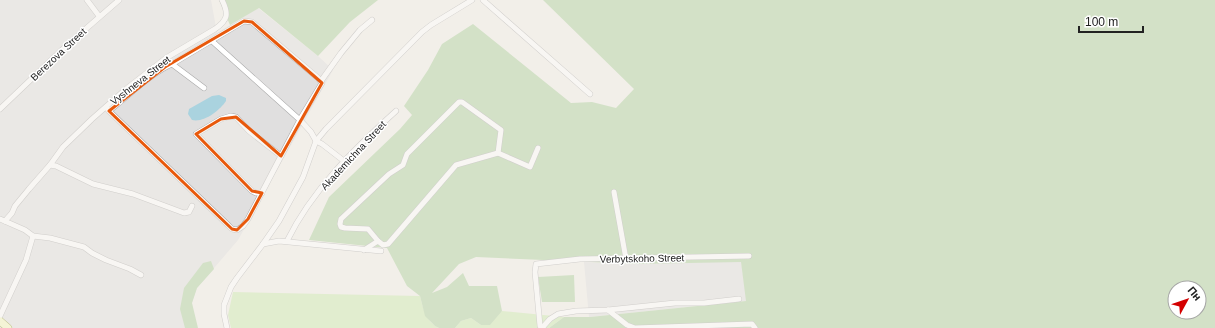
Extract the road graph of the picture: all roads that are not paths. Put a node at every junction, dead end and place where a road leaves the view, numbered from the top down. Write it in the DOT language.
graph roads {
  1 [pos="87,0"];
  2 [pos="119,0"];
  3 [pos="222,0"];
  4 [pos="472,0"];
  5 [pos="483,0"];
  6 [pos="99,16"];
  7 [pos="372,20"];
  8 [pos="212,41"];
  9 [pos="172,64"];
  10 [pos="321,81"];
  11 [pos="204,88"];
  12 [pos="590,94"];
  13 [pos="0,109"];
  14 [pos="108,109"];
  15 [pos="396,111"];
  16 [pos="300,120"];
  17 [pos="316,141"];
  18 [pos="538,148"];
  19 [pos="498,153"];
  20 [pos="281,156"];
  21 [pos="344,161"];
  22 [pos="50,165"];
  23 [pos="614,192"];
  24 [pos="262,193"];
  25 [pos="192,206"];
  26 [pos="2,220"];
  27 [pos="33,236"];
  28 [pos="287,241"];
  29 [pos="378,241"];
  30 [pos="263,244"];
  31 [pos="364,250"];
  32 [pos="380,251"];
  33 [pos="749,256"];
  34 [pos="626,259"];
  35 [pos="142,275"];
  36 [pos="739,299"];
  37 [pos="608,310"];
  38 [pos="0,316"];
  39 [pos="0,321"];
  40 [pos="542,327"];
  41 [pos="8,328"];
  42 [pos="226,328"];
  43 [pos="654,328"];
  44 [pos="755,328"];
  1 -- 6 [label="street"];
  2 -- 6 [label="street, Berezova Street"];
  3 -- 14 [label="street, Vyshneva Street"];
  4 -- 17 [label="street"];
  5 -- 12 [label="street"];
  6 -- 13 [label="street, Berezova Street"];
  7 -- 10 [label="street"];
  8 -- 9 [label="street"];
  8 -- 10 [label="street"];
  8 -- 16 [label="street"];
  9 -- 11 [label="street"];
  9 -- 14 [label="street"];
  10 -- 16 [label="street"];
  14 -- 22 [label="street, Vyshneva Street"];
  14 -- 24 [label="street"];
  15 -- 21 [label="street, Akademichna Street"];
  16 -- 17 [label="street"];
  16 -- 20 [label="street"];
  17 -- 21 [label="street"];
  17 -- 30 [label="street"];
  18 -- 19 [label="street"];
  19 -- 29 [label="street"];
  19 -- 29 [label="street"];
  20 -- 24 [label="street"];
  20 -- 24 [label="street"];
  21 -- 28 [label="street, Akademichna Street"];
  22 -- 25 [label="street"];
  22 -- 26 [label="street, Vyshneva Street"];
  23 -- 34 [label="street"];
  26 -- 27 [label="street"];
  27 -- 35 [label="street"];
  27 -- 38 [label="street"];
  28 -- 30 [label="street"];
  28 -- 31 [label="street"];
  29 -- 31 [label="street"];
  30 -- 42 [label="street"];
  31 -- 32 [label="street"];
  33 -- 34 [label="street, Verbytskoho Street"];
  34 -- 40 [label="street, Verbytskoho Street"];
  36 -- 37 [label="street"];
  37 -- 40 [label="street"];
  37 -- 43 [label="street"];
  39 -- 41 [label="street"];
  43 -- 44 [label="street"];
}
